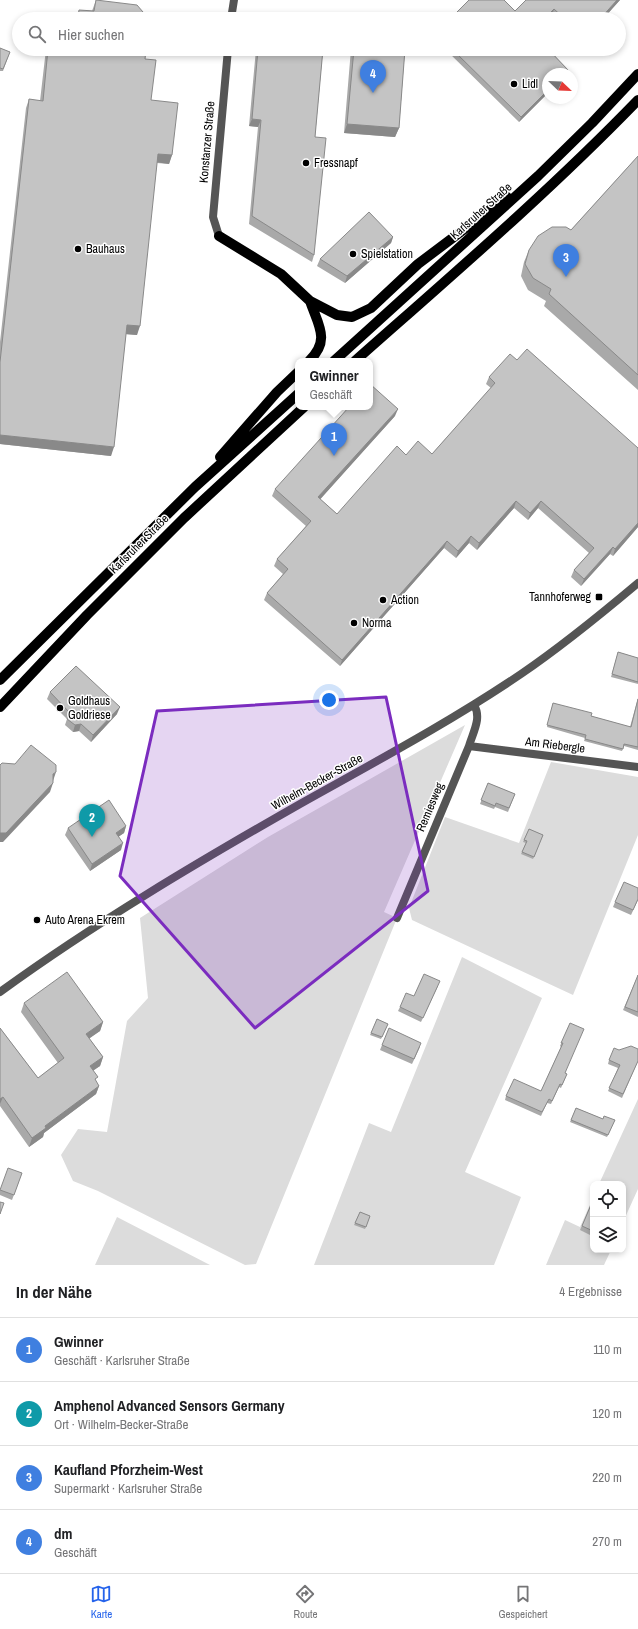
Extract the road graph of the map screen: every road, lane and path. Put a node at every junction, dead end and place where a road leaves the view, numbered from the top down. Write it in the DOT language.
graph roads {
  1 [pos="234,0"];
  2 [pos="232,12"];
  3 [pos="227,56"];
  4 [pos="638,74"];
  5 [pos="638,100"];
  6 [pos="538,176"];
  7 [pos="219,236"];
  8 [pos="310,301"];
  9 [pos="312,358"];
  10 [pos="337,358"];
  11 [pos="359,358"];
  12 [pos="295,375"];
  13 [pos="295,397"];
  14 [pos="301,410"];
  15 [pos="196,487"];
  16 [pos="638,583"];
  17 [pos="0,680"];
  18 [pos="474,705"];
  19 [pos="0,707"];
  20 [pos="468,746"];
  21 [pos="638,767"];
  22 [pos="397,918"];
  23 [pos="0,992"];
  1 -- 2 [label="street"];
  3 -- 7 [label="street, Konstanzer Straße"];
  4 -- 6 [label="main road, Karlsruher Straße"];
  5 -- 11 [label="main road"];
  6 -- 8 [label="main road"];
  6 -- 10 [label="main road, Karlsruher Straße"];
  7 -- 8 [label="main road"];
  8 -- 9 [label="main road"];
  12 -- 15 [label="main road"];
  13 -- 15 [label="main road, Karlsruher Straße"];
  14 -- 19 [label="main road, Karlsruher Straße"];
  15 -- 17 [label="main road, Karlsruher Straße"];
  16 -- 18 [label="street, Wilhelm-Becker-Straße"];
  18 -- 20 [label="street, Remiesweg"];
  18 -- 23 [label="street, Wilhelm-Becker-Straße"];
  20 -- 21 [label="street, Am Riebergle"];
  20 -- 22 [label="street, Remiesweg"];
}
